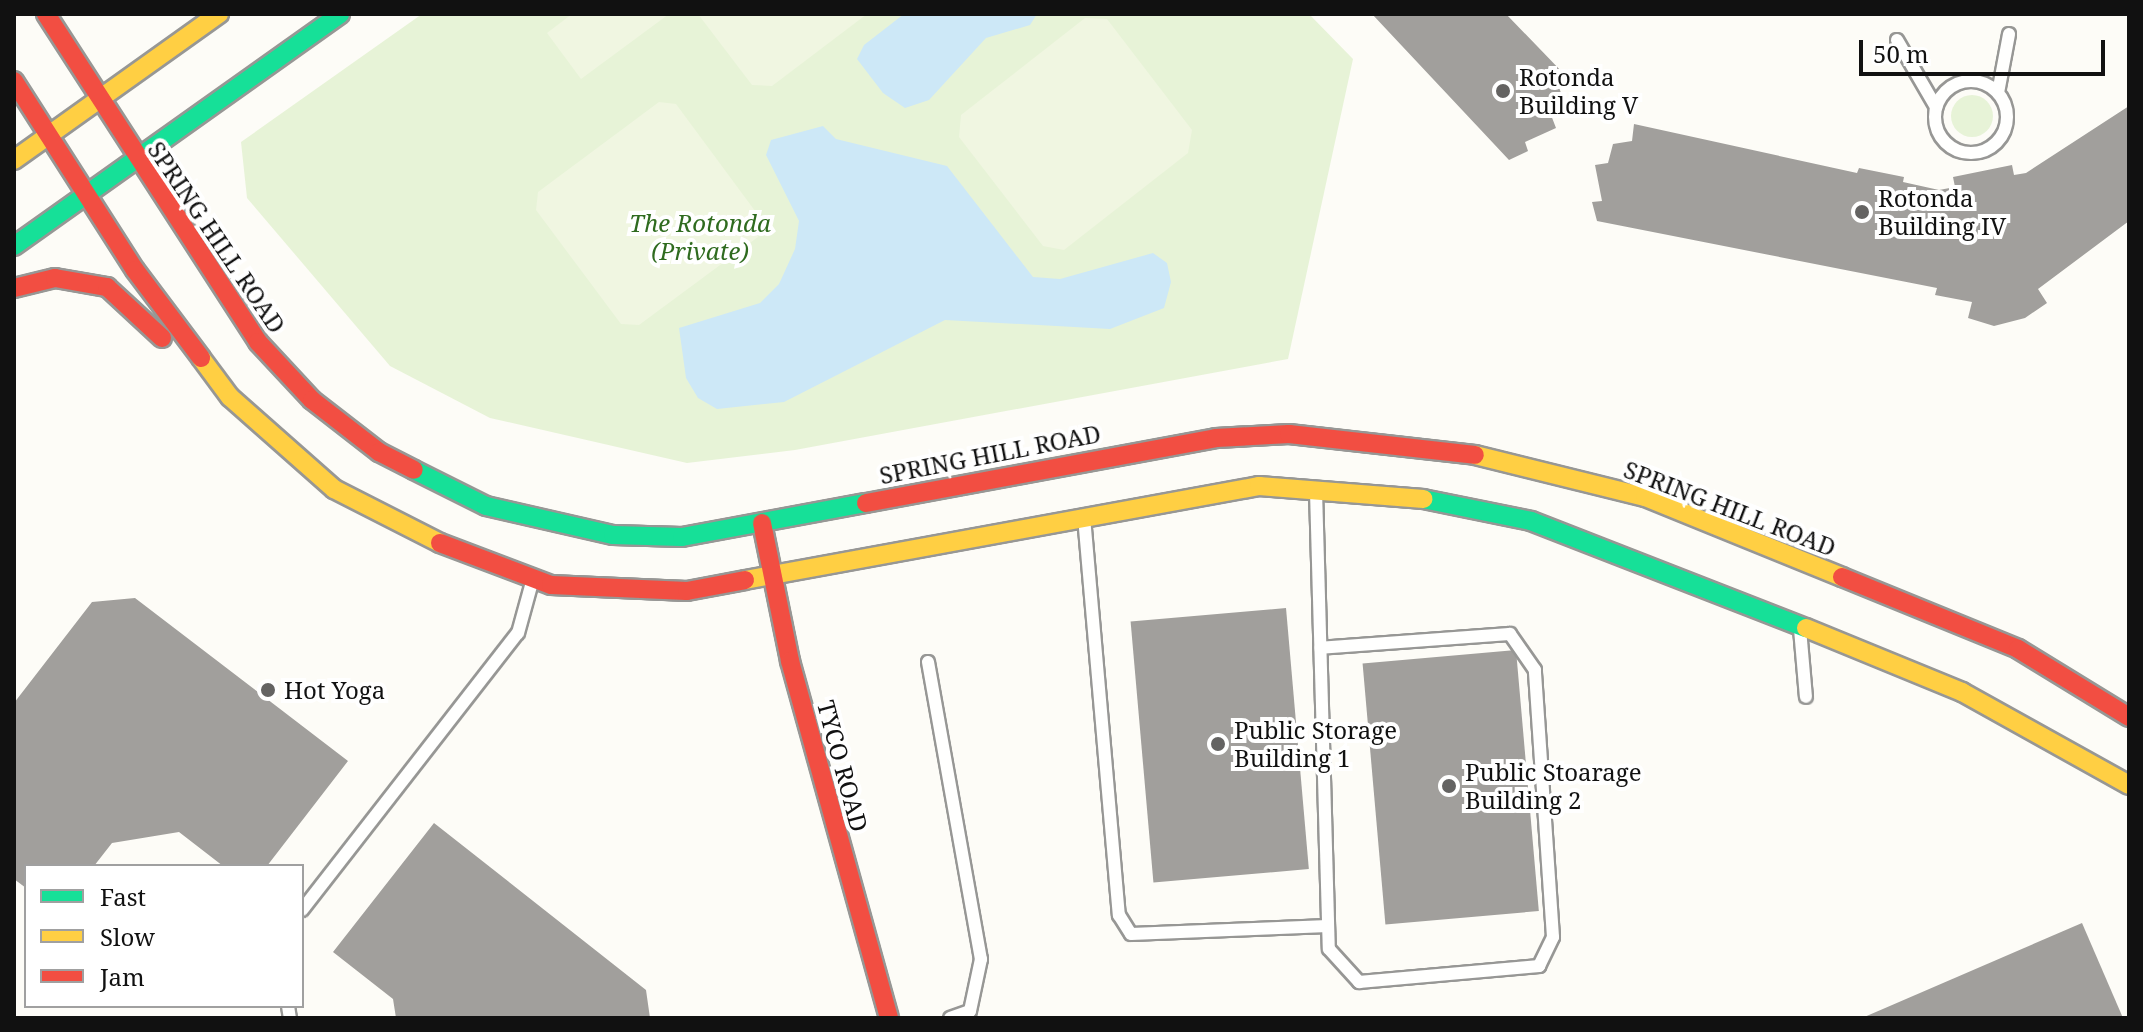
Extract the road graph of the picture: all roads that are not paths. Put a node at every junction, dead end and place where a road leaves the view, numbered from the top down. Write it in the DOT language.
graph roads {
  1 [pos="46,14"];
  2 [pos="219,14"];
  3 [pos="340,14"];
  4 [pos="2009,34"];
  5 [pos="1897,40"];
  6 [pos="14,81"];
  7 [pos="1998,93"];
  8 [pos="99,102"];
  9 [pos="1936,107"];
  10 [pos="49,136"];
  11 [pos="14,160"];
  12 [pos="137,163"];
  13 [pos="87,197"];
  14 [pos="14,246"];
  15 [pos="14,288"];
  16 [pos="230,397"];
  17 [pos="1315,488"];
  18 [pos="1084,514"];
  19 [pos="762,523"];
  20 [pos="772,577"];
  21 [pos="533,579"];
  22 [pos="1800,626"];
  23 [pos="1321,648"];
  24 [pos="928,662"];
  25 [pos="1806,697"];
  26 [pos="2129,717"];
  27 [pos="2129,785"];
  28 [pos="304,907"];
  29 [pos="1328,926"];
  30 [pos="889,1018"];
  31 [pos="950,1018"];
  1 -- 8 [label="main road, SPRING HILL ROAD"];
  2 -- 8 [label="main road"];
  3 -- 12 [label="main road"];
  4 -- 7 [label="lane"];
  5 -- 9 [label="lane"];
  6 -- 10 [label="main road"];
  7 -- 9 [label="lane"];
  7 -- 9 [label="lane"];
  8 -- 10 [label="main road"];
  8 -- 12 [label="main road, SPRING HILL ROAD"];
  10 -- 11 [label="main road"];
  10 -- 13 [label="main road"];
  12 -- 13 [label="main road"];
  12 -- 19 [label="main road, SPRING HILL ROAD"];
  13 -- 14 [label="main road"];
  13 -- 16 [label="main road"];
  15 -- 16 [label="main road"];
  16 -- 21 [label="main road"];
  17 -- 18 [label="main road"];
  17 -- 22 [label="main road"];
  17 -- 23 [label="lane"];
  18 -- 20 [label="main road"];
  18 -- 29 [label="lane"];
  19 -- 20 [label="main road, TYCO ROAD"];
  19 -- 26 [label="main road, SPRING HILL ROAD"];
  20 -- 21 [label="main road"];
  20 -- 30 [label="main road, TYCO ROAD"];
  21 -- 28 [label="lane"];
  22 -- 25 [label="lane"];
  22 -- 27 [label="main road"];
  23 -- 29 [label="lane"];
  23 -- 29 [label="lane"];
  24 -- 31 [label="lane"];
}
